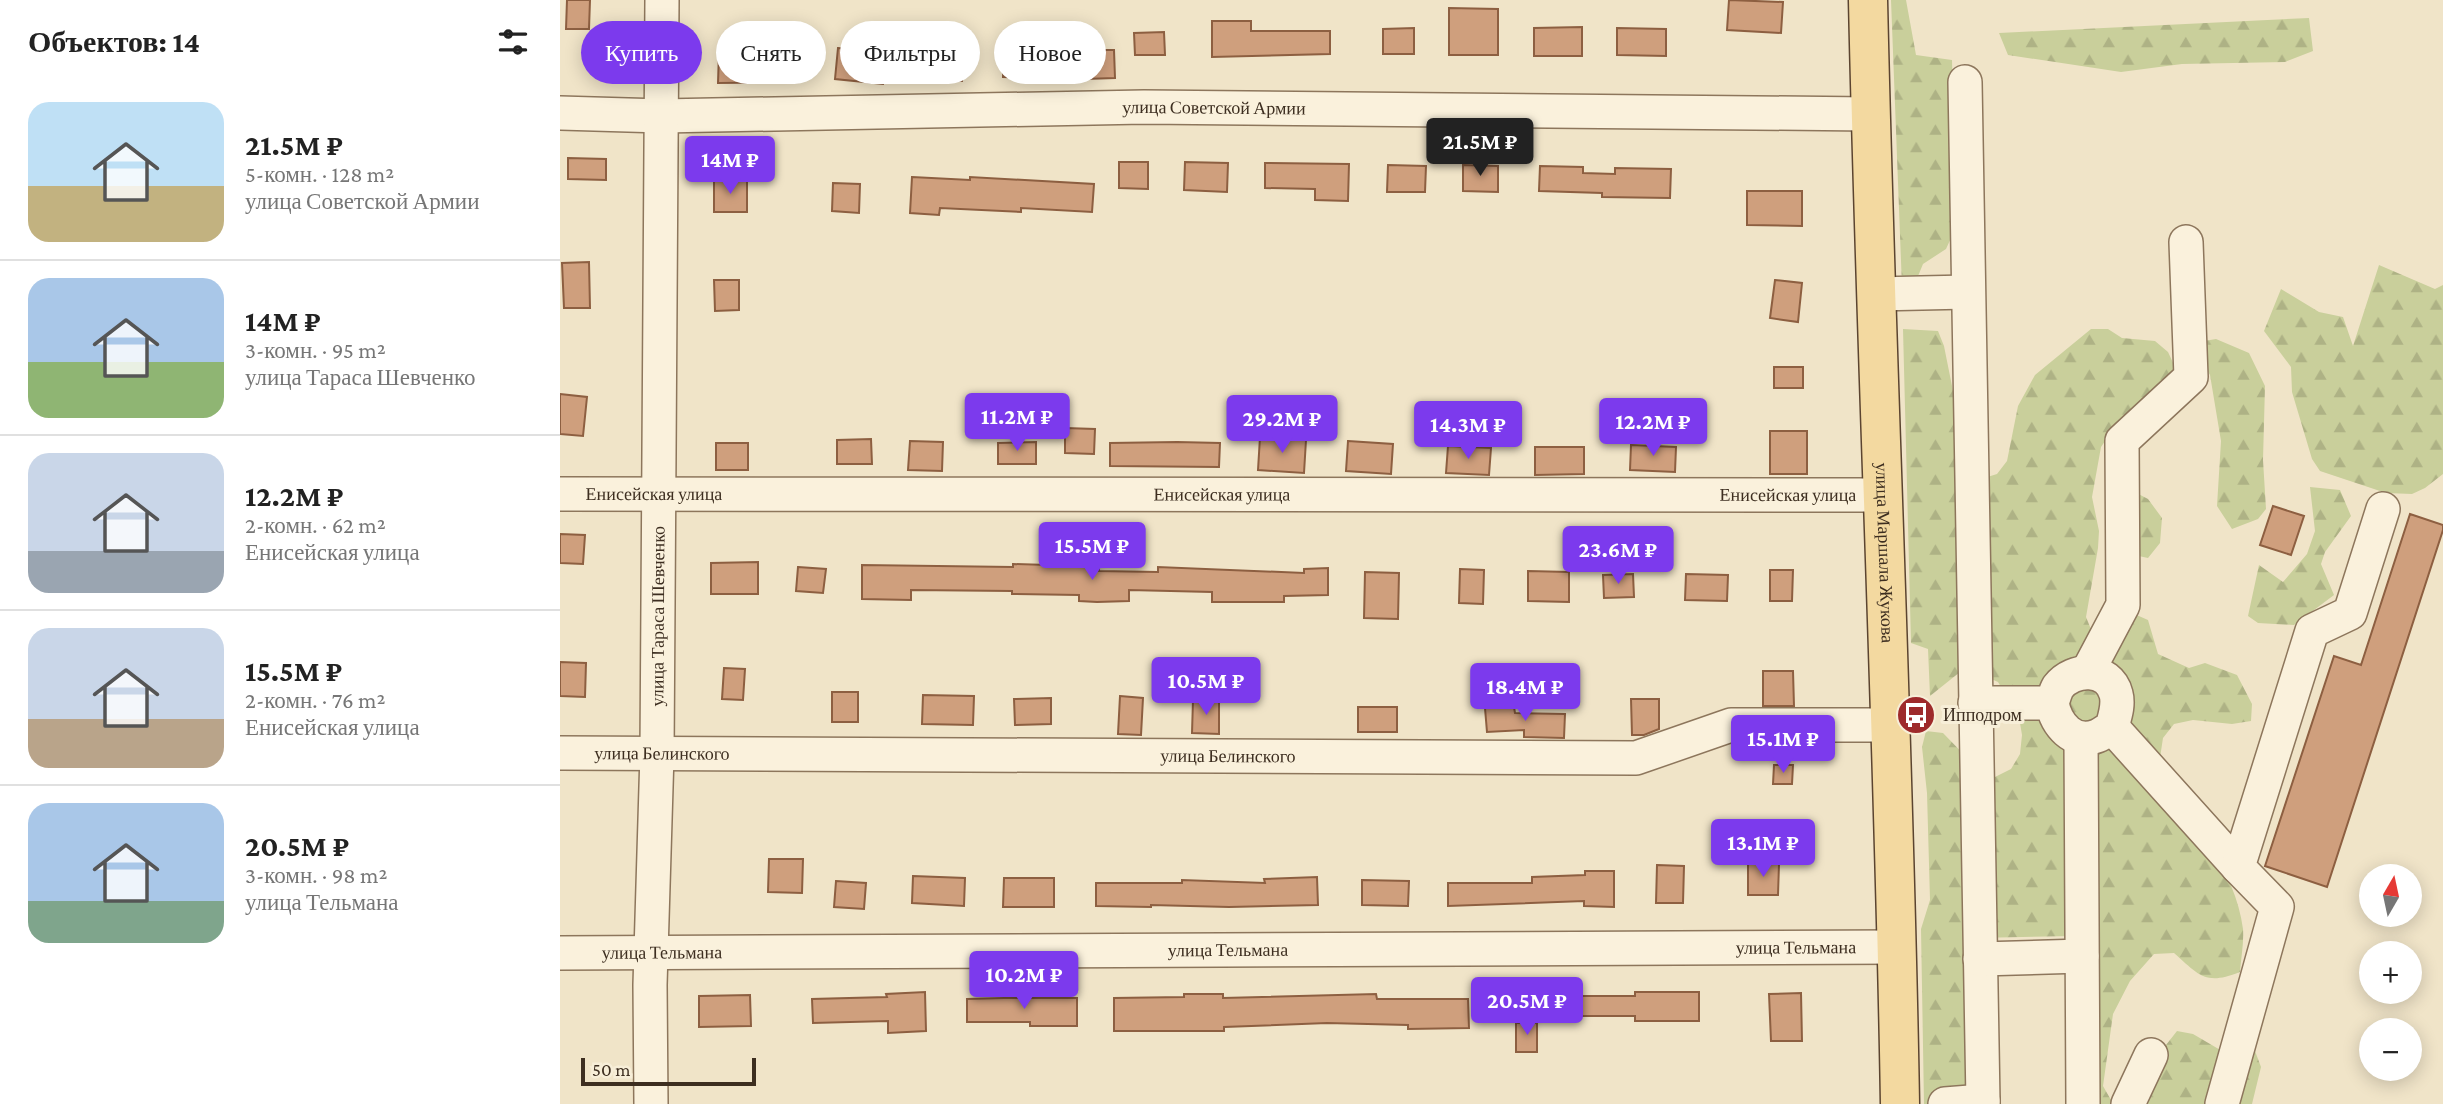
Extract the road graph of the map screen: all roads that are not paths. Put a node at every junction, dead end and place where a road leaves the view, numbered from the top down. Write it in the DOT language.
graph roads {
  1 [pos="662,0"];
  2 [pos="1868,0"];
  3 [pos="1965,82"];
  4 [pos="560,113"];
  5 [pos="1870,114"];
  6 [pos="662,116"];
  7 [pos="2186,242"];
  8 [pos="1968,292"];
  9 [pos="1875,293"];
  10 [pos="560,494"];
  11 [pos="659,495"];
  12 [pos="1882,495"];
  13 [pos="2383,509"];
  14 [pos="2088,671"];
  15 [pos="1975,703"];
  16 [pos="2052,703"];
  17 [pos="1890,725"];
  18 [pos="2112,727"];
  19 [pos="2081,739"];
  20 [pos="560,753"];
  21 [pos="657,754"];
  22 [pos="2238,867"];
  23 [pos="1897,947"];
  24 [pos="560,953"];
  25 [pos="651,953"];
  26 [pos="2082,956"];
  27 [pos="1980,959"];
  28 [pos="2151,1055"];
  29 [pos="1983,1102"];
  30 [pos="651,1104"];
  31 [pos="1900,1104"];
  32 [pos="1945,1104"];
  33 [pos="2083,1104"];
  34 [pos="2128,1104"];
  35 [pos="2222,1104"];
  1 -- 6 [label="street, улица Тараса Шевченко"];
  2 -- 5 [label="main road, улица Маршала Жукова"];
  3 -- 8 [label="street"];
  4 -- 6 [label="street, улица Советской Армии"];
  5 -- 6 [label="street, улица Советской Армии"];
  5 -- 9 [label="main road, улица Маршала Жукова"];
  6 -- 11 [label="street, улица Тараса Шевченко"];
  7 -- 14 [label="street"];
  8 -- 9 [label="street"];
  8 -- 15 [label="street"];
  9 -- 12 [label="main road, улица Маршала Жукова"];
  10 -- 11 [label="street, Енисейская улица"];
  11 -- 12 [label="street, Енисейская улица"];
  11 -- 21 [label="street, улица Тараса Шевченко"];
  12 -- 17 [label="main road, улица Маршала Жукова"];
  13 -- 22 [label="street"];
  14 -- 16 [label="street"];
  14 -- 18 [label="street"];
  15 -- 16 [label="street"];
  15 -- 27 [label="street"];
  16 -- 19 [label="street"];
  17 -- 21 [label="street, улица Белинского"];
  17 -- 23 [label="main road, улица Маршала Жукова"];
  18 -- 19 [label="street"];
  18 -- 22 [label="street"];
  19 -- 26 [label="street"];
  20 -- 21 [label="street, улица Белинского"];
  21 -- 25 [label="street, улица Тараса Шевченко"];
  22 -- 35 [label="street"];
  23 -- 25 [label="street, улица Тельмана"];
  23 -- 31 [label="main road, улица Маршала Жукова"];
  24 -- 25 [label="street, улица Тельмана"];
  25 -- 30 [label="street, улица Тараса Шевченко"];
  26 -- 27 [label="street"];
  26 -- 33 [label="street"];
  27 -- 29 [label="street"];
  28 -- 34 [label="street"];
  29 -- 32 [label="street"];
}
